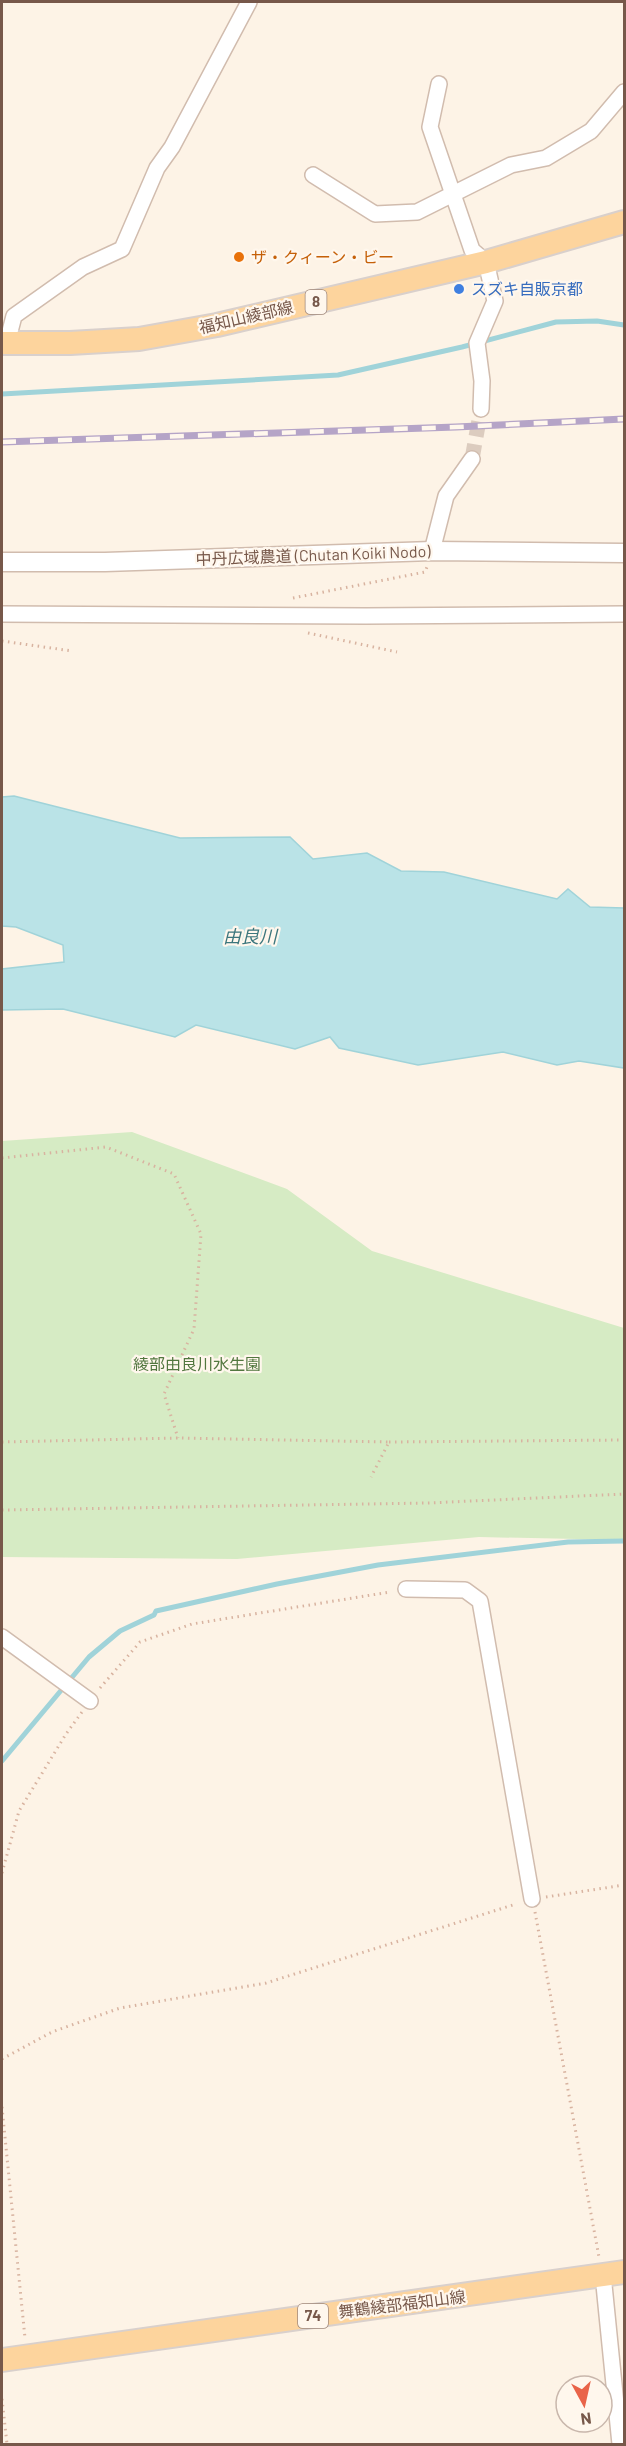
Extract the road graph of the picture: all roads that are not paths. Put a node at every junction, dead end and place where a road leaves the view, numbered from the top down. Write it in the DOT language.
graph roads {
  1 [pos="249,2"];
  2 [pos="439,84"];
  3 [pos="624,92"];
  4 [pos="313,176"];
  5 [pos="453,195"];
  6 [pos="624,222"];
  7 [pos="486,262"];
  8 [pos="4,343"];
  9 [pos="481,409"];
  10 [pos="472,459"];
  11 [pos="432,551"];
  12 [pos="624,553"];
  13 [pos="2,562"];
  14 [pos="2,614"];
  15 [pos="624,614"];
  16 [pos="406,1589"];
  17 [pos="2,1637"];
  18 [pos="90,1701"];
  19 [pos="532,1899"];
  20 [pos="614,2274"];
  21 [pos="2,2360"];
  22 [pos="620,2445"];
  1 -- 8 [label="street"];
  2 -- 5 [label="street"];
  3 -- 5 [label="street"];
  4 -- 5 [label="street"];
  5 -- 7 [label="street"];
  6 -- 7 [label="main road, 福知山綾部線 / 8"];
  7 -- 8 [label="main road, 福知山綾部線 / 8"];
  7 -- 9 [label="street"];
  10 -- 11 [label="street"];
  11 -- 12 [label="street, 中丹広域農道 (Chutan Koiki Nodo)"];
  11 -- 13 [label="street, 中丹広域農道 (Chutan Koiki Nodo)"];
  14 -- 15 [label="street"];
  16 -- 19 [label="street"];
  17 -- 18 [label="street"];
  20 -- 21 [label="main road, 舞鶴綾部福知山線 / 74"];
  20 -- 22 [label="street"];
}
